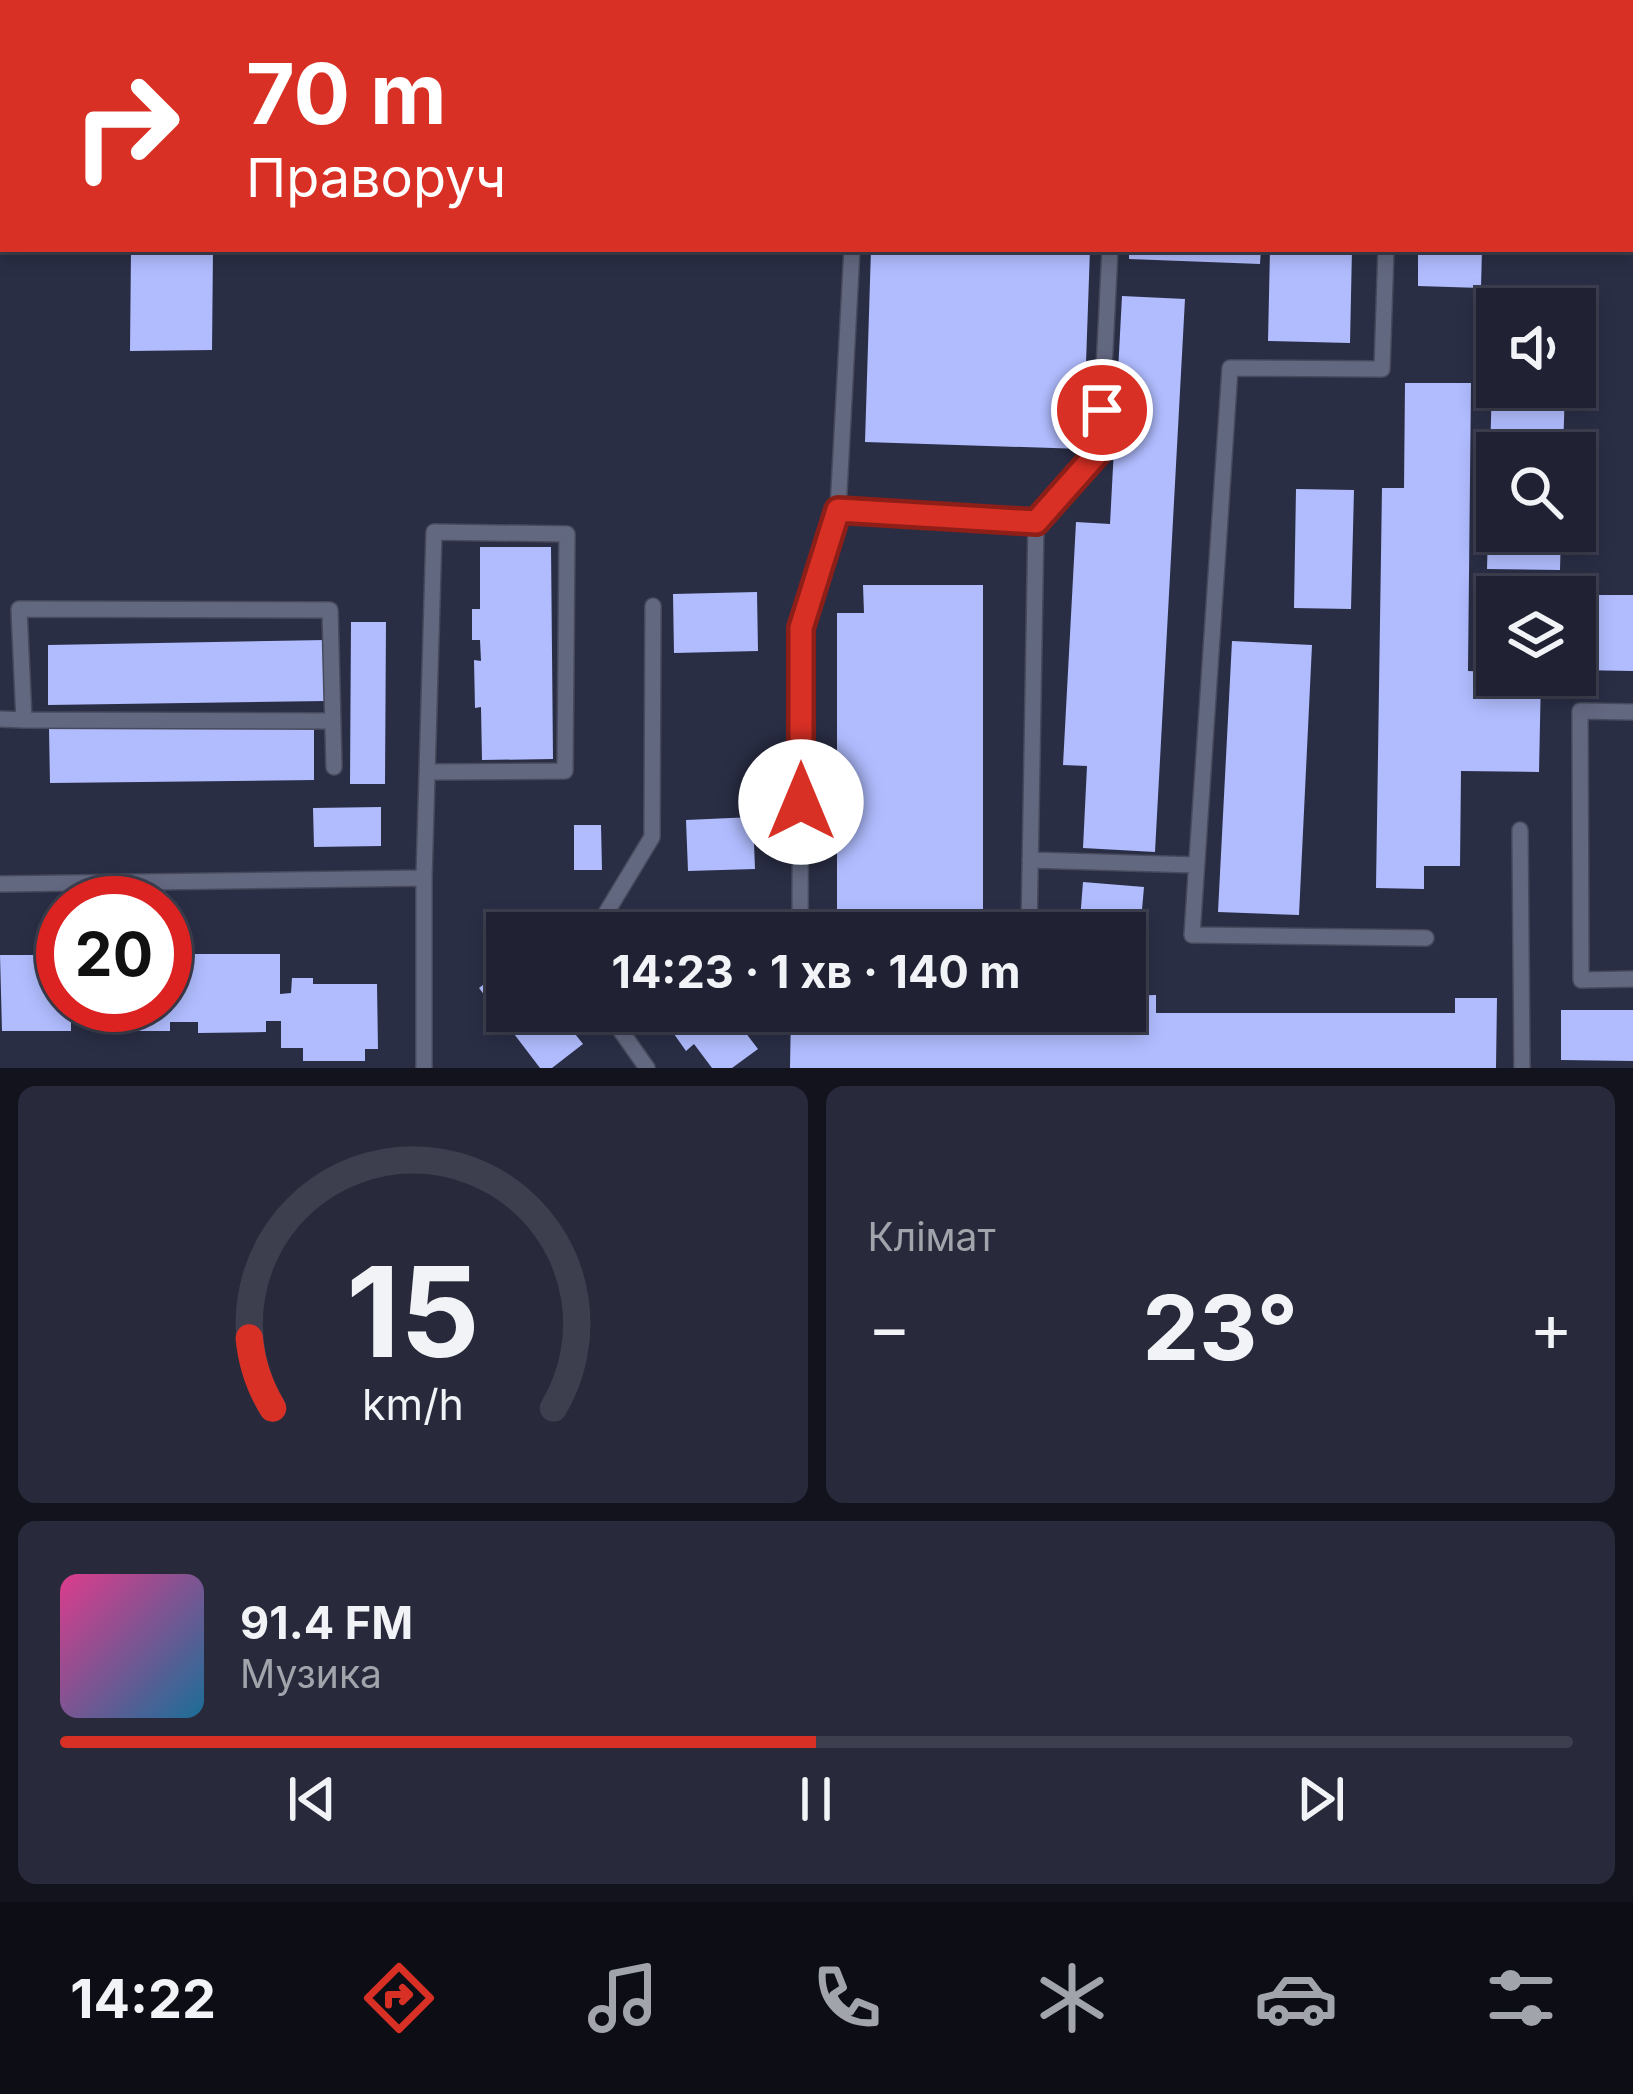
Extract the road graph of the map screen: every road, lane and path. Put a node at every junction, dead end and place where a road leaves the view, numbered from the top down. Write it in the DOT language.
graph roads {
  1 [pos="852,252"];
  2 [pos="1110,252"];
  3 [pos="1387,252"];
  4 [pos="838,510"];
  5 [pos="1036,522"];
  6 [pos="653,606"];
  7 [pos="1633,712"];
  8 [pos="0,719"];
  9 [pos="24,720"];
  10 [pos="332,721"];
  11 [pos="334,767"];
  12 [pos="428,772"];
  13 [pos="1520,830"];
  14 [pos="1030,860"];
  15 [pos="1196,865"];
  16 [pos="424,878"];
  17 [pos="0,884"];
  18 [pos="607,912"];
  19 [pos="800,912"];
  20 [pos="1029,912"];
  21 [pos="1426,938"];
  22 [pos="1633,980"];
  23 [pos="622,1032"];
  24 [pos="424,1068"];
  25 [pos="647,1068"];
  26 [pos="1522,1068"];
  1 -- 4 [label="lane"];
  2 -- 5 [label="lane"];
  3 -- 15 [label="lane"];
  4 -- 5 [label="lane"];
  4 -- 19 [label="lane"];
  5 -- 14 [label="lane"];
  6 -- 18 [label="lane"];
  7 -- 22 [label="lane"];
  8 -- 9 [label="lane"];
  9 -- 10 [label="lane"];
  9 -- 10 [label="lane"];
  10 -- 11 [label="lane"];
  12 -- 12 [label="lane"];
  12 -- 16 [label="lane"];
  13 -- 26 [label="lane"];
  14 -- 15 [label="lane"];
  14 -- 20 [label="lane"];
  15 -- 21 [label="lane"];
  16 -- 17 [label="lane"];
  16 -- 24 [label="lane"];
  23 -- 25 [label="lane"];
}
